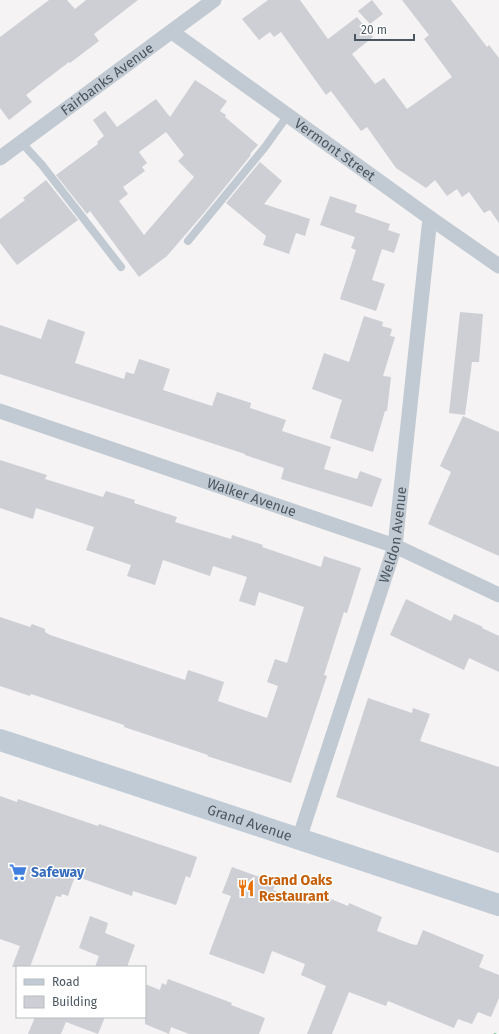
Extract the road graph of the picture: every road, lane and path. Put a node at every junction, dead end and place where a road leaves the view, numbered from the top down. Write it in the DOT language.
graph roads {
  1 [pos="214,0"];
  2 [pos="172,32"];
  3 [pos="288,115"];
  4 [pos="21,142"];
  5 [pos="0,158"];
  6 [pos="430,218"];
  7 [pos="188,241"];
  8 [pos="499,266"];
  9 [pos="121,267"];
  10 [pos="0,411"];
  11 [pos="395,546"];
  12 [pos="499,595"];
  13 [pos="0,740"];
  14 [pos="299,839"];
  15 [pos="499,905"];
  1 -- 2 [label="street, Fairbanks Avenue"];
  2 -- 3 [label="street, Vermont Street"];
  2 -- 4 [label="street, Fairbanks Avenue"];
  3 -- 6 [label="street, Vermont Street"];
  3 -- 7 [label="lane"];
  4 -- 5 [label="street, Fairbanks Avenue"];
  4 -- 9 [label="lane"];
  6 -- 8 [label="street, Vermont Street"];
  6 -- 11 [label="street, Weldon Avenue"];
  10 -- 11 [label="street, Walker Avenue"];
  11 -- 12 [label="street, Walker Avenue"];
  11 -- 14 [label="street, Weldon Avenue"];
  13 -- 14 [label="main road, Grand Avenue"];
  14 -- 15 [label="main road, Grand Avenue"];
}
